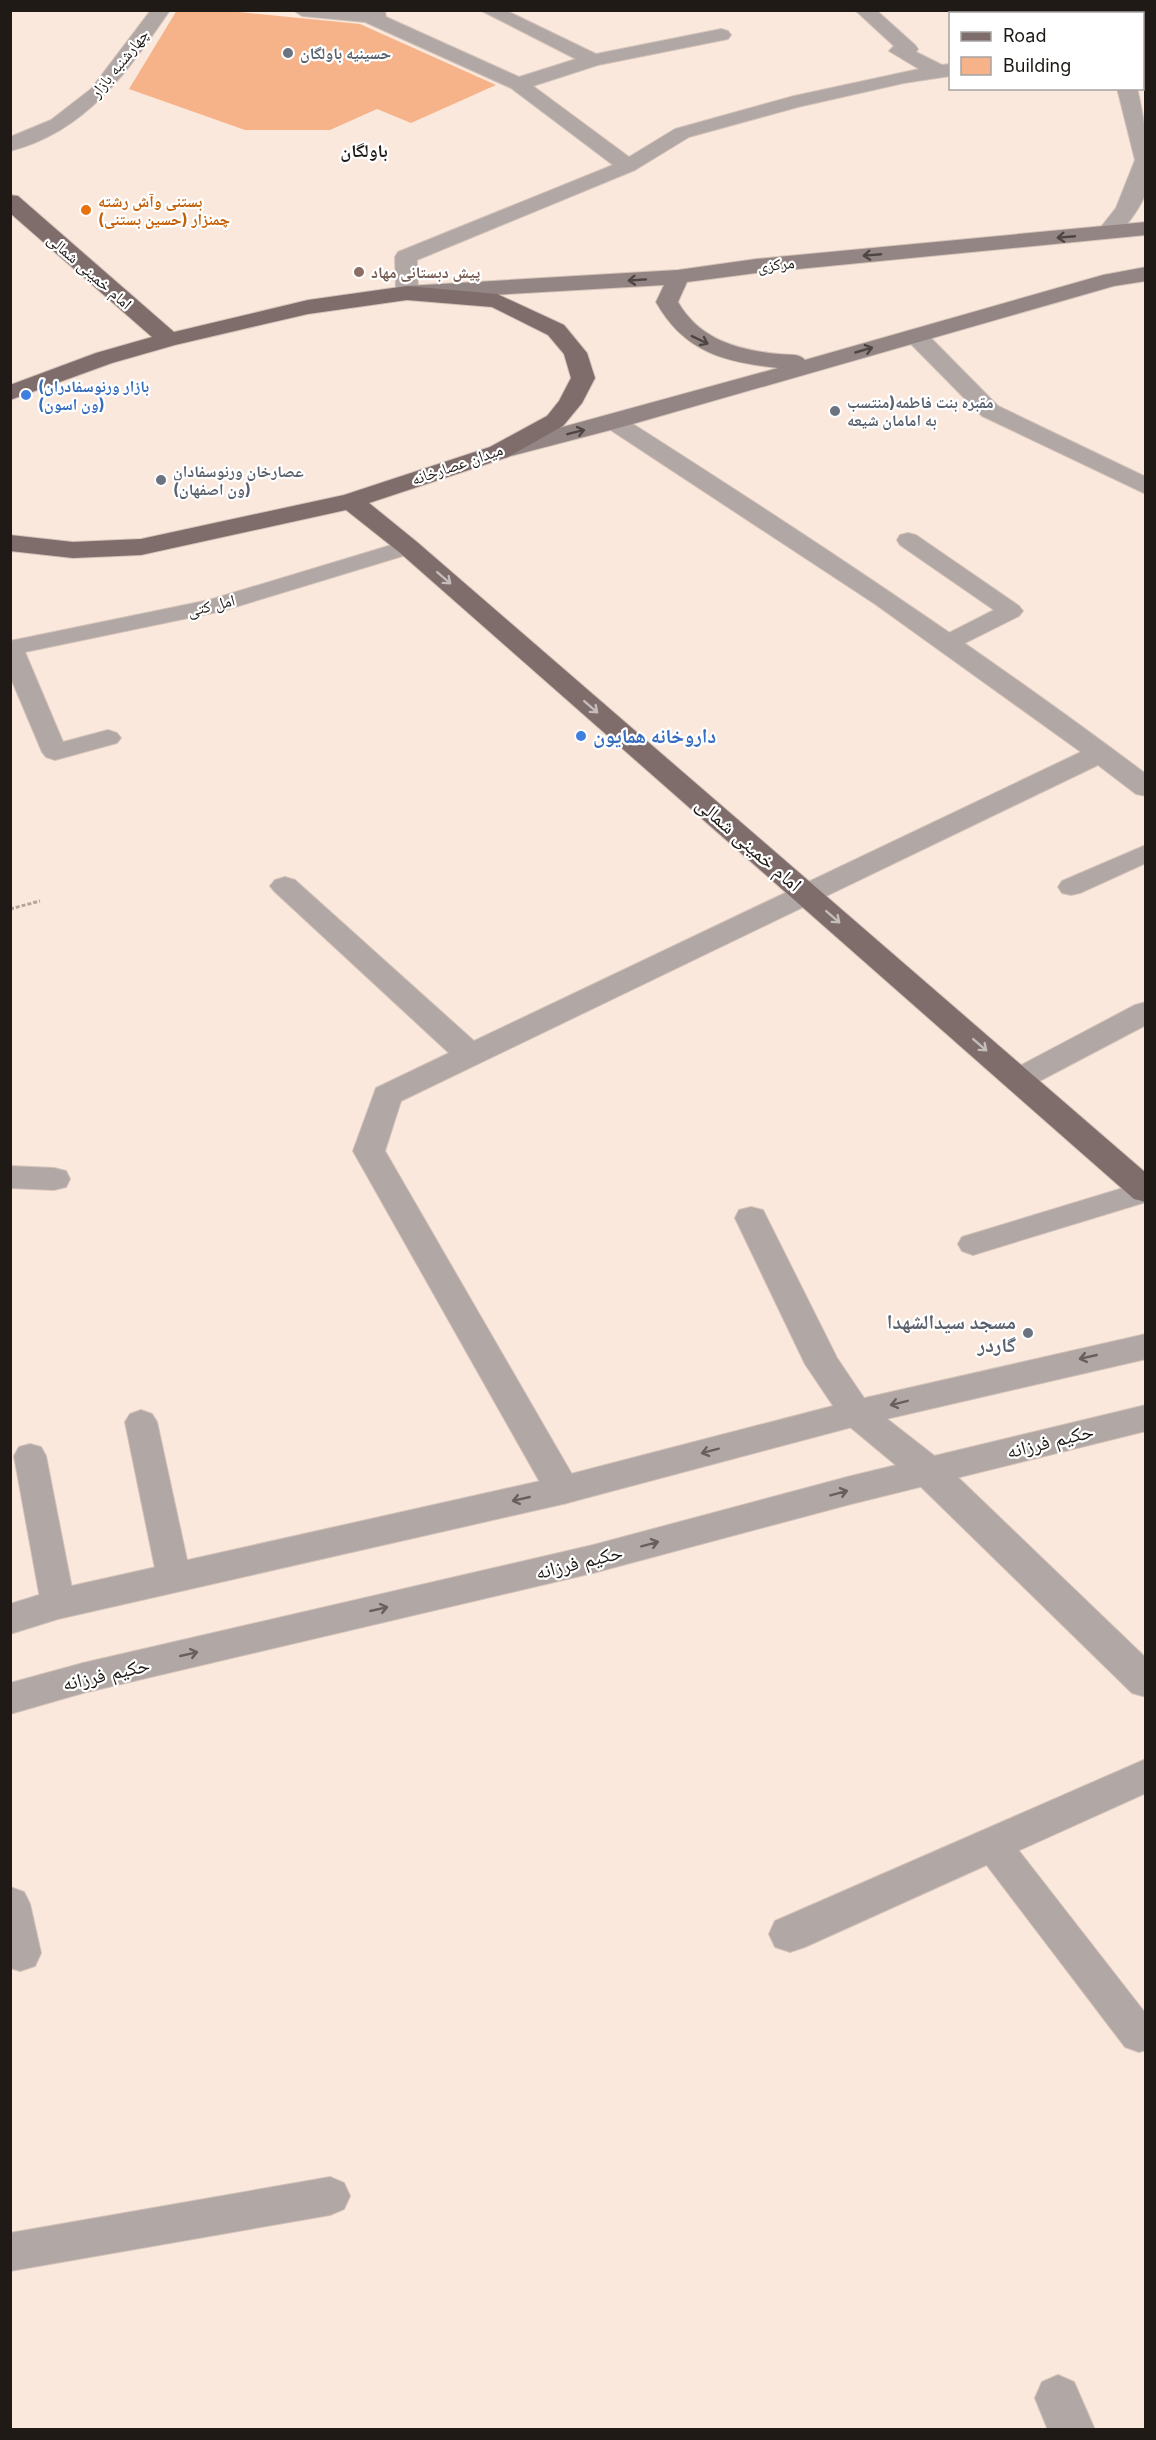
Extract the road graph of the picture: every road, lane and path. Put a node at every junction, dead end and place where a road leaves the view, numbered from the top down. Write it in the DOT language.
graph roads {
  1 [pos="161,10"];
  2 [pos="302,10"];
  3 [pos="408,10"];
  4 [pos="489,10"];
  5 [pos="864,10"];
  6 [pos="361,13"];
  7 [pos="721,36"];
  8 [pos="594,60"];
  9 [pos="945,71"];
  10 [pos="518,84"];
  11 [pos="1127,90"];
  12 [pos="10,145"];
  13 [pos="1145,163"];
  14 [pos="628,166"];
  15 [pos="10,201"];
  16 [pos="1146,228"];
  17 [pos="1108,232"];
  18 [pos="1146,274"];
  19 [pos="678,277"];
  20 [pos="407,293"];
  21 [pos="916,336"];
  22 [pos="169,340"];
  23 [pos="819,363"];
  24 [pos="10,393"];
  25 [pos="614,422"];
  26 [pos="499,452"];
  27 [pos="1143,483"];
  28 [pos="351,501"];
  29 [pos="908,540"];
  30 [pos="10,543"];
  31 [pos="408,547"];
  32 [pos="949,642"];
  33 [pos="11,648"];
  34 [pos="108,738"];
  35 [pos="1100,753"];
  36 [pos="1146,788"];
  37 [pos="1146,853"];
  38 [pos="285,886"];
  39 [pos="1071,887"];
  40 [pos="808,895"];
  41 [pos="40,901"];
  42 [pos="10,909"];
  43 [pos="1146,1012"];
  44 [pos="471,1055"];
  45 [pos="1019,1079"];
  46 [pos="10,1177"];
  47 [pos="54,1179"];
  48 [pos="1146,1191"];
  49 [pos="751,1218"];
  50 [pos="973,1244"];
  51 [pos="1146,1346"];
  52 [pos="856,1413"];
  53 [pos="1146,1418"];
  54 [pos="141,1422"];
  55 [pos="30,1456"];
  56 [pos="928,1471"];
  57 [pos="563,1490"];
  58 [pos="174,1578"];
  59 [pos="58,1604"];
  60 [pos="10,1619"];
  61 [pos="1146,1682"];
  62 [pos="10,1699"];
  63 [pos="1146,1775"];
  64 [pos="992,1844"];
  65 [pos="10,1904"];
  66 [pos="790,1934"];
  67 [pos="20,1953"];
  68 [pos="1139,2035"];
  69 [pos="330,2196"];
  70 [pos="10,2252"];
  1 -- 12 [label="street, چهارشنبه بازار"];
  2 -- 6 [label="street"];
  3 -- 6 [label="street"];
  4 -- 8 [label="street"];
  5 -- 9 [label="street"];
  6 -- 10 [label="street"];
  7 -- 8 [label="street"];
  8 -- 10 [label="street"];
  9 -- 14 [label="street"];
  10 -- 14 [label="street"];
  11 -- 13 [label="street"];
  13 -- 17 [label="street"];
  14 -- 20 [label="street"];
  15 -- 22 [label="main road, امام خمینی شمالی"];
  16 -- 17 [label="main road, مرکزی"];
  17 -- 19 [label="main road, مرکزی, one-way"];
  18 -- 21 [label="main road"];
  19 -- 20 [label="main road, مرکزی, one-way"];
  19 -- 23 [label="main road, one-way"];
  20 -- 22 [label="main road, میدان عصارخانه"];
  20 -- 26 [label="main road, میدان عصارخانه"];
  23 -- 21 [label="main road, one-way"];
  21 -- 27 [label="street"];
  22 -- 24 [label="main road, میدان عصارخانه"];
  23 -- 25 [label="main road"];
  26 -- 25 [label="main road, one-way"];
  25 -- 32 [label="street"];
  26 -- 28 [label="main road, میدان عصارخانه"];
  28 -- 30 [label="main road, میدان عصارخانه"];
  28 -- 31 [label="main road, امام خمینی شمالی"];
  29 -- 32 [label="lane"];
  31 -- 33 [label="lane, امل کتی"];
  31 -- 40 [label="main road, امام خمینی شمالی, one-way"];
  32 -- 35 [label="street"];
  33 -- 34 [label="lane"];
  35 -- 36 [label="street"];
  35 -- 40 [label="street"];
  37 -- 39 [label="lane"];
  38 -- 44 [label="street"];
  40 -- 44 [label="street"];
  40 -- 45 [label="main road, امام خمینی شمالی, one-way"];
  41 -- 42 [label="path"];
  43 -- 45 [label="street"];
  44 -- 57 [label="street"];
  45 -- 48 [label="main road, امام خمینی شمالی"];
  46 -- 47 [label="street"];
  48 -- 50 [label="lane"];
  49 -- 52 [label="street"];
  51 -- 52 [label="street, one-way"];
  52 -- 56 [label="street"];
  52 -- 57 [label="street, one-way"];
  53 -- 56 [label="street, حکیم فرزانه"];
  54 -- 58 [label="lane"];
  55 -- 59 [label="lane"];
  56 -- 61 [label="street"];
  62 -- 56 [label="street, حکیم فرزانه, one-way"];
  57 -- 58 [label="street, one-way"];
  58 -- 59 [label="street"];
  59 -- 60 [label="street"];
  63 -- 64 [label="street"];
  64 -- 66 [label="street"];
  64 -- 68 [label="lane"];
  65 -- 67 [label="street"];
  69 -- 70 [label="lane"];
}
